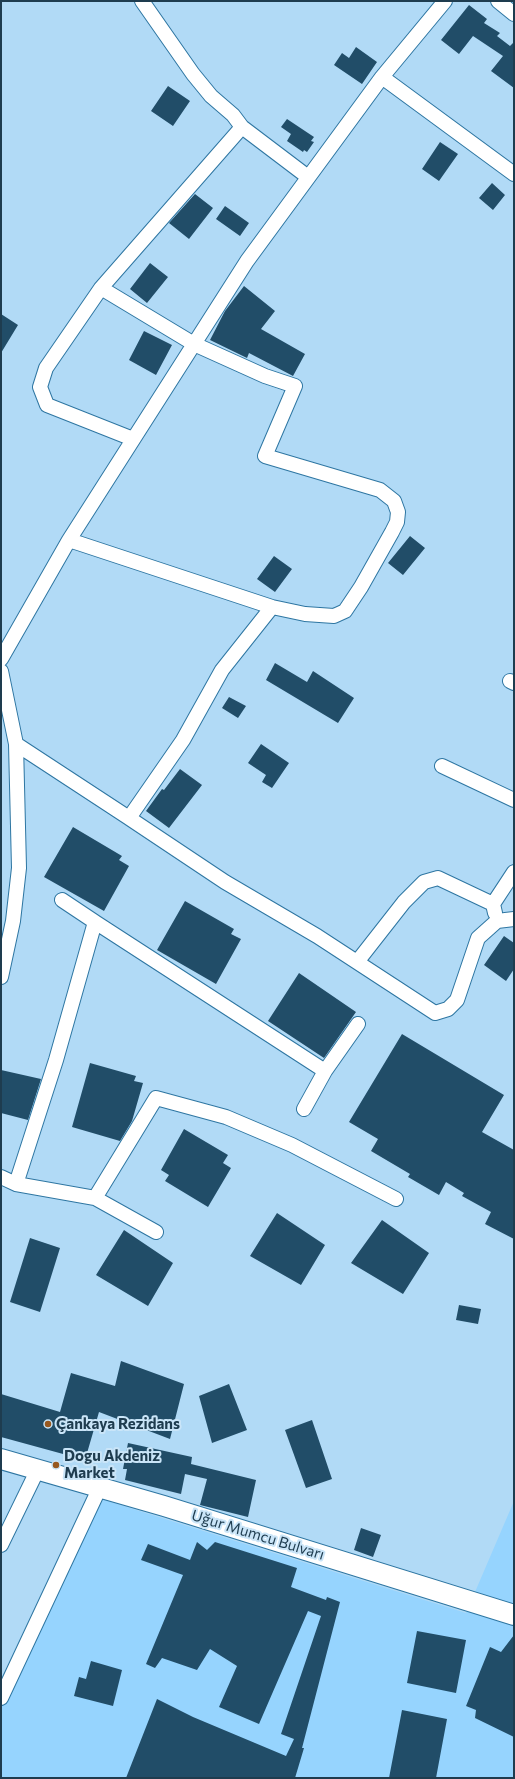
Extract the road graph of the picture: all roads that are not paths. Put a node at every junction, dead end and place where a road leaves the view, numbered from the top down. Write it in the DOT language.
graph roads {
  1 [pos="142,1"];
  2 [pos="445,1"];
  3 [pos="498,1"];
  4 [pos="514,14"];
  5 [pos="382,77"];
  6 [pos="242,127"];
  7 [pos="514,174"];
  8 [pos="308,177"];
  9 [pos="101,288"];
  10 [pos="194,344"];
  11 [pos="133,439"];
  12 [pos="69,540"];
  13 [pos="272,607"];
  14 [pos="1,659"];
  15 [pos="1,671"];
  16 [pos="16,744"];
  17 [pos="442,766"];
  18 [pos="514,800"];
  19 [pos="129,818"];
  20 [pos="514,872"];
  21 [pos="62,900"];
  22 [pos="493,904"];
  23 [pos="7,919"];
  24 [pos="514,919"];
  25 [pos="497,920"];
  26 [pos="95,922"];
  27 [pos="357,962"];
  28 [pos="1,977"];
  29 [pos="358,1024"];
  30 [pos="325,1070"];
  31 [pos="304,1109"];
  32 [pos="1,1177"];
  33 [pos="16,1184"];
  34 [pos="95,1198"];
  35 [pos="396,1198"];
  36 [pos="156,1232"];
  37 [pos="1,1459"];
  38 [pos="38,1469"];
  39 [pos="100,1487"];
  40 [pos="1,1545"];
  41 [pos="514,1615"];
  42 [pos="1,1698"];
  1 -- 6 [label="street"];
  2 -- 5 [label="street"];
  3 -- 4 [label="street"];
  5 -- 7 [label="street"];
  5 -- 8 [label="street"];
  6 -- 8 [label="street"];
  6 -- 9 [label="street"];
  8 -- 10 [label="street"];
  9 -- 10 [label="street"];
  9 -- 11 [label="street"];
  10 -- 11 [label="street"];
  10 -- 13 [label="street"];
  11 -- 12 [label="street"];
  12 -- 13 [label="street"];
  12 -- 14 [label="street"];
  13 -- 19 [label="street"];
  15 -- 16 [label="street"];
  16 -- 19 [label="street"];
  16 -- 23 [label="street"];
  17 -- 18 [label="street"];
  19 -- 27 [label="street"];
  20 -- 22 [label="street"];
  21 -- 26 [label="street"];
  22 -- 25 [label="street"];
  22 -- 27 [label="street"];
  23 -- 28 [label="street"];
  24 -- 25 [label="street"];
  25 -- 27 [label="street"];
  26 -- 30 [label="street"];
  26 -- 33 [label="street"];
  29 -- 30 [label="street"];
  30 -- 31 [label="street"];
  32 -- 33 [label="street"];
  33 -- 34 [label="street"];
  34 -- 35 [label="street"];
  34 -- 36 [label="street"];
  37 -- 38 [label="street, Uğur Mumcu Bulvarı"];
  38 -- 39 [label="street, Uğur Mumcu Bulvarı"];
  38 -- 40 [label="street"];
  39 -- 41 [label="street, Uğur Mumcu Bulvarı"];
  39 -- 42 [label="street"];
}
